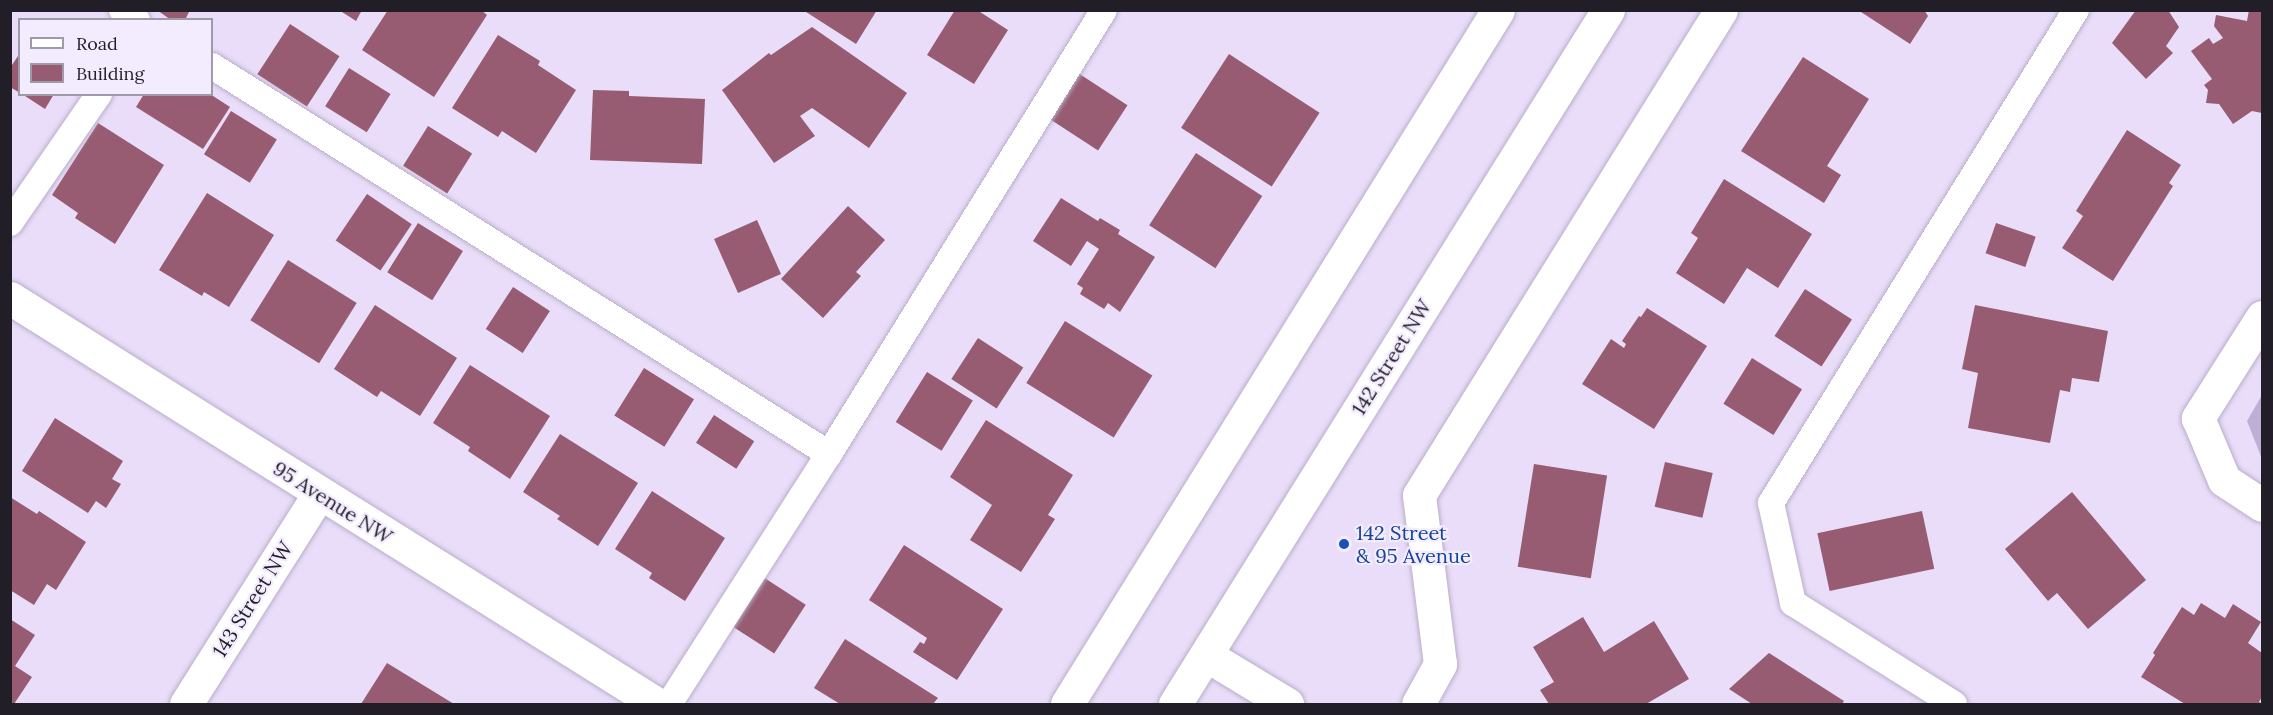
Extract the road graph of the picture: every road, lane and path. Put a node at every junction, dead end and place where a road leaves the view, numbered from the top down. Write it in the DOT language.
graph roads {
  1 [pos="1104,10"];
  2 [pos="1498,10"];
  3 [pos="1608,10"];
  4 [pos="1721,10"];
  5 [pos="2076,10"];
  6 [pos="213,67"];
  7 [pos="98,96"];
  8 [pos="10,223"];
  9 [pos="10,298"];
  10 [pos="2262,317"];
  11 [pos="829,454"];
  12 [pos="319,494"];
  13 [pos="2262,505"];
  14 [pos="1206,655"];
  15 [pos="186,705"];
  16 [pos="657,705"];
  17 [pos="669,705"];
  18 [pos="1067,705"];
  19 [pos="1175,705"];
  20 [pos="1287,705"];
  21 [pos="1418,705"];
  22 [pos="1954,705"];
  1 -- 11 [label="lane"];
  2 -- 18 [label="street"];
  3 -- 14 [label="street, 142 Street NW"];
  4 -- 21 [label="street"];
  5 -- 22 [label="lane"];
  6 -- 11 [label="lane"];
  7 -- 8 [label="lane"];
  9 -- 12 [label="street, 95 Avenue NW"];
  10 -- 13 [label="street"];
  11 -- 17 [label="lane"];
  12 -- 15 [label="street, 143 Street NW"];
  12 -- 16 [label="street, 95 Avenue NW"];
  14 -- 19 [label="street, 142 Street NW"];
  14 -- 20 [label="street"];
}
